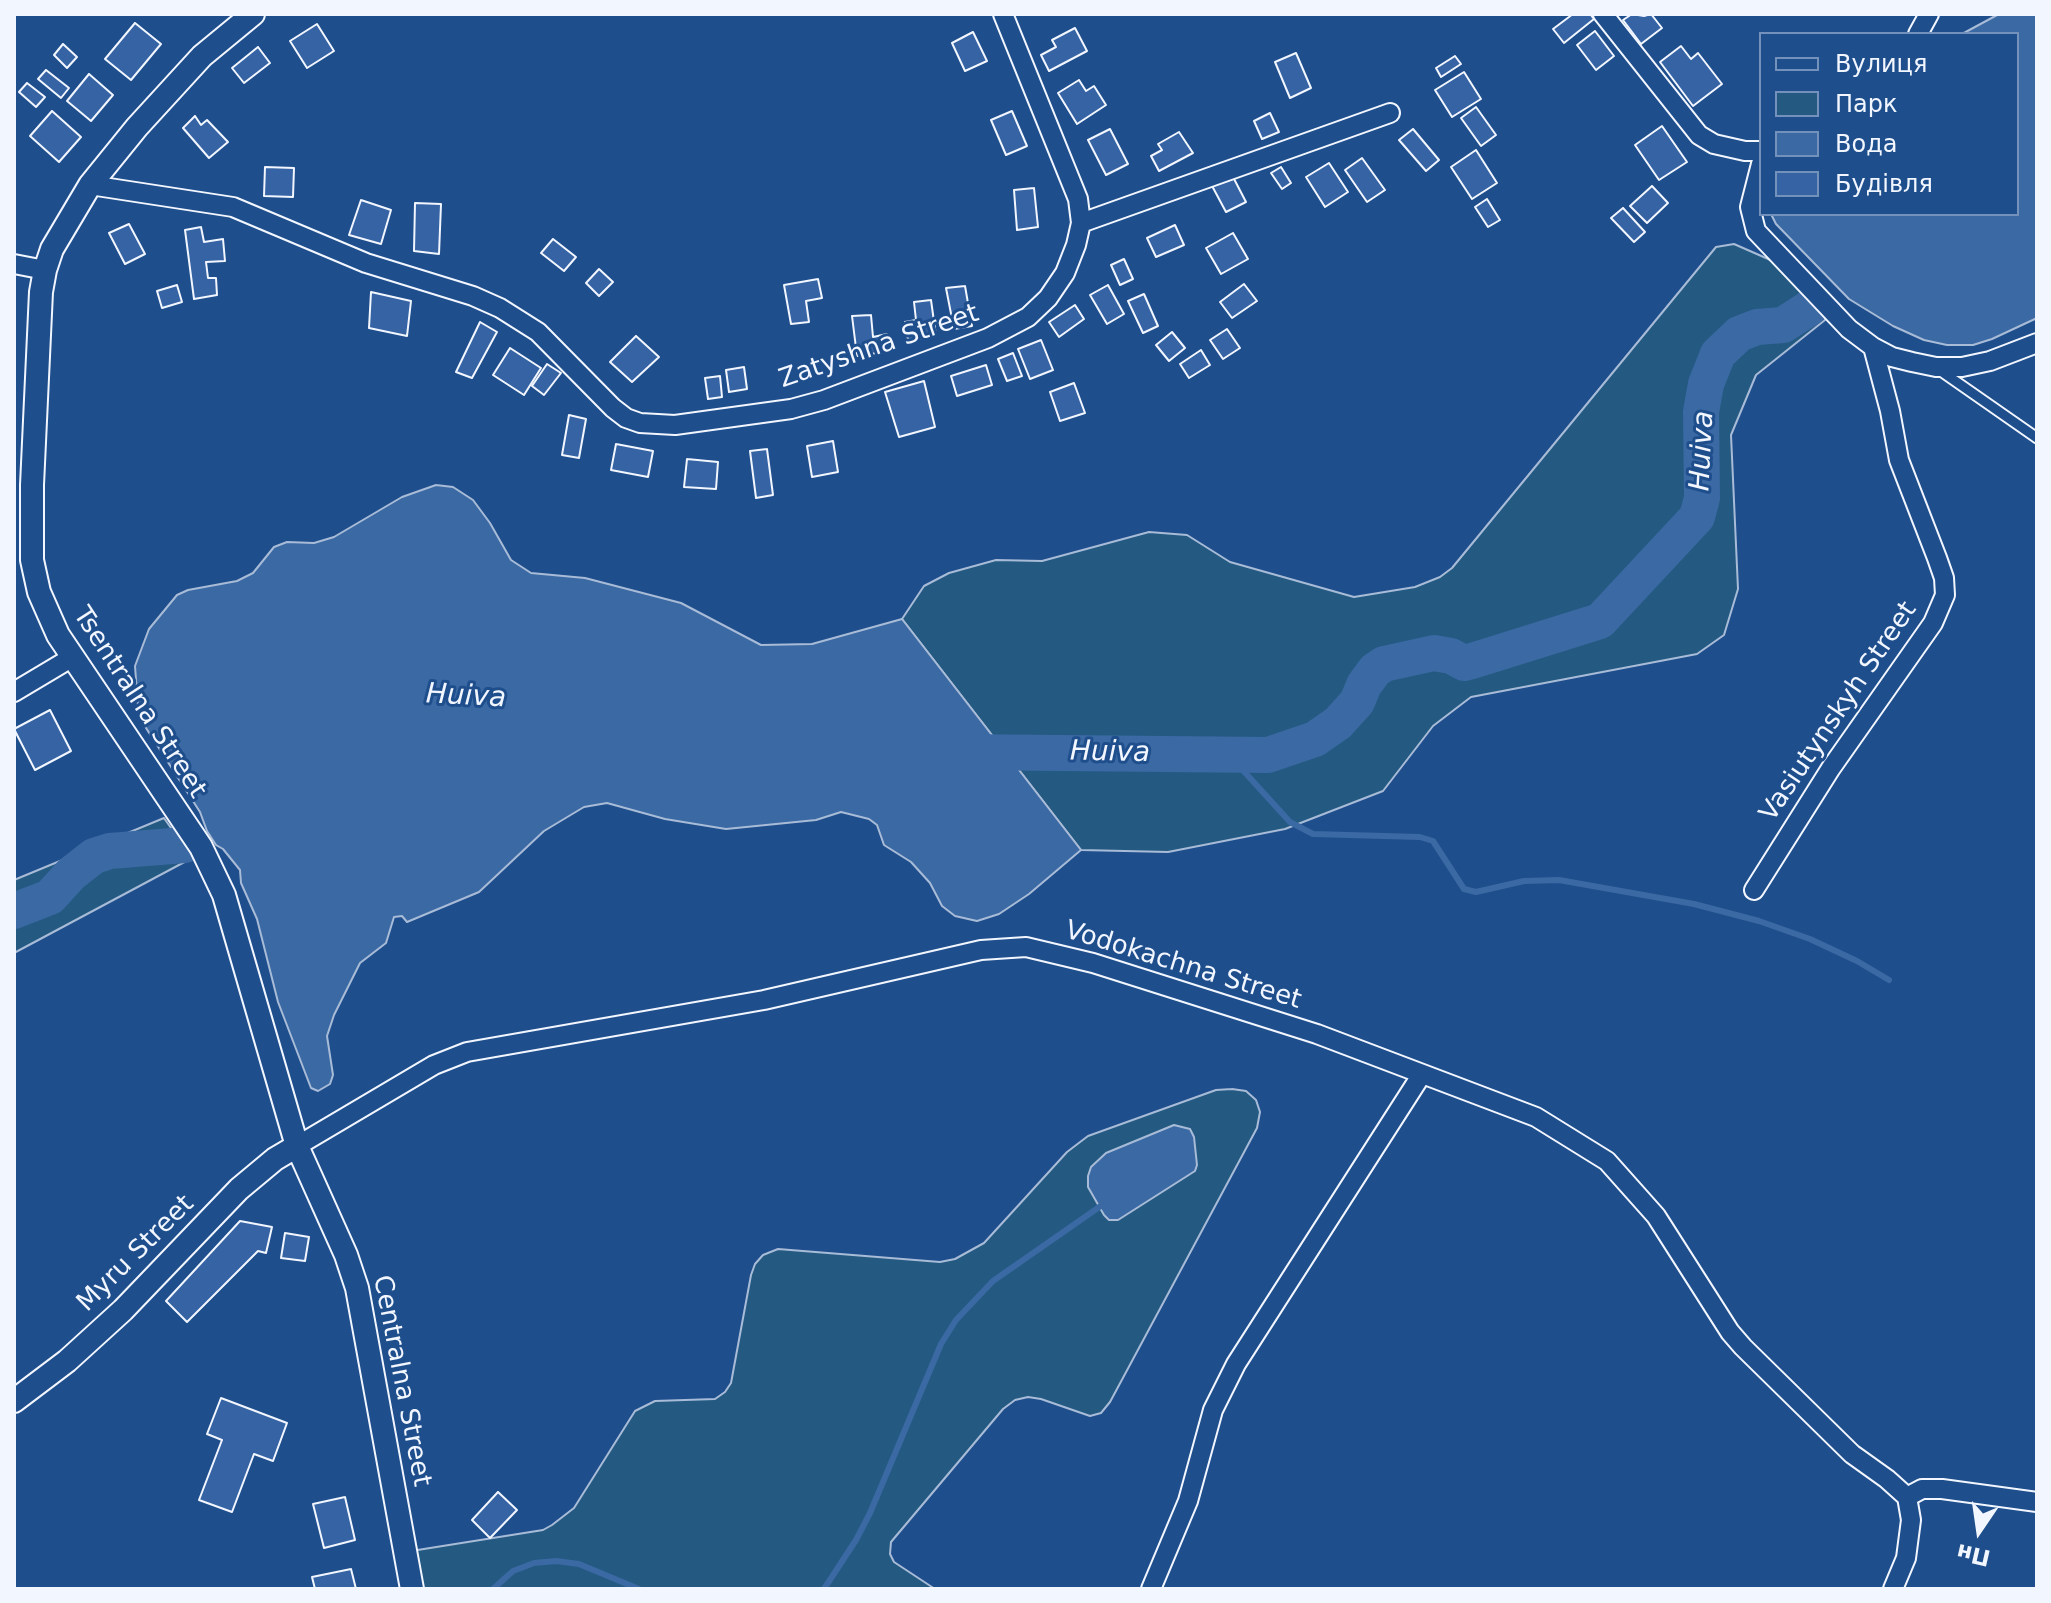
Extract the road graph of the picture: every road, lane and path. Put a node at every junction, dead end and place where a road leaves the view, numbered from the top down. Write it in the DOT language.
graph roads {
  1 [pos="253,14"];
  2 [pos="1003,14"];
  3 [pos="1603,14"];
  4 [pos="1929,14"];
  5 [pos="1919,32"];
  6 [pos="1390,113"];
  7 [pos="1759,151"];
  8 [pos="1759,170"];
  9 [pos="90,185"];
  10 [pos="1081,223"];
  11 [pos="14,264"];
  12 [pos="45,270"];
  13 [pos="2037,343"];
  14 [pos="1873,347"];
  15 [pos="1936,367"];
  16 [pos="2037,438"];
  17 [pos="71,658"];
  18 [pos="14,692"];
  19 [pos="1754,890"];
  20 [pos="1422,1074"];
  21 [pos="297,1146"];
  22 [pos="14,1401"];
  23 [pos="1907,1497"];
  24 [pos="2037,1502"];
  25 [pos="412,1589"];
  26 [pos="1151,1589"];
  27 [pos="1893,1589"];
  1 -- 9 [label="street, Tsentralna Street"];
  2 -- 10 [label="street, Zatyshna Street"];
  3 -- 7 [label="street"];
  4 -- 5 [label="street"];
  6 -- 10 [label="street"];
  8 -- 14 [label="street"];
  9 -- 10 [label="street, Zatyshna Street"];
  9 -- 12 [label="street, Tsentralna Street"];
  11 -- 12 [label="street"];
  12 -- 17 [label="street, Tsentralna Street"];
  13 -- 15 [label="street"];
  14 -- 15 [label="street"];
  14 -- 19 [label="street, Vasiutynskyh Street"];
  15 -- 16 [label="lane"];
  17 -- 18 [label="street"];
  17 -- 21 [label="street, Tsentralna Street"];
  20 -- 21 [label="street, Vodokachna Street"];
  20 -- 23 [label="street, Vodokachna Street"];
  20 -- 26 [label="street"];
  21 -- 22 [label="street, Myru Street"];
  21 -- 25 [label="street, Centralna Street"];
  23 -- 24 [label="street"];
  23 -- 27 [label="street"];
}
